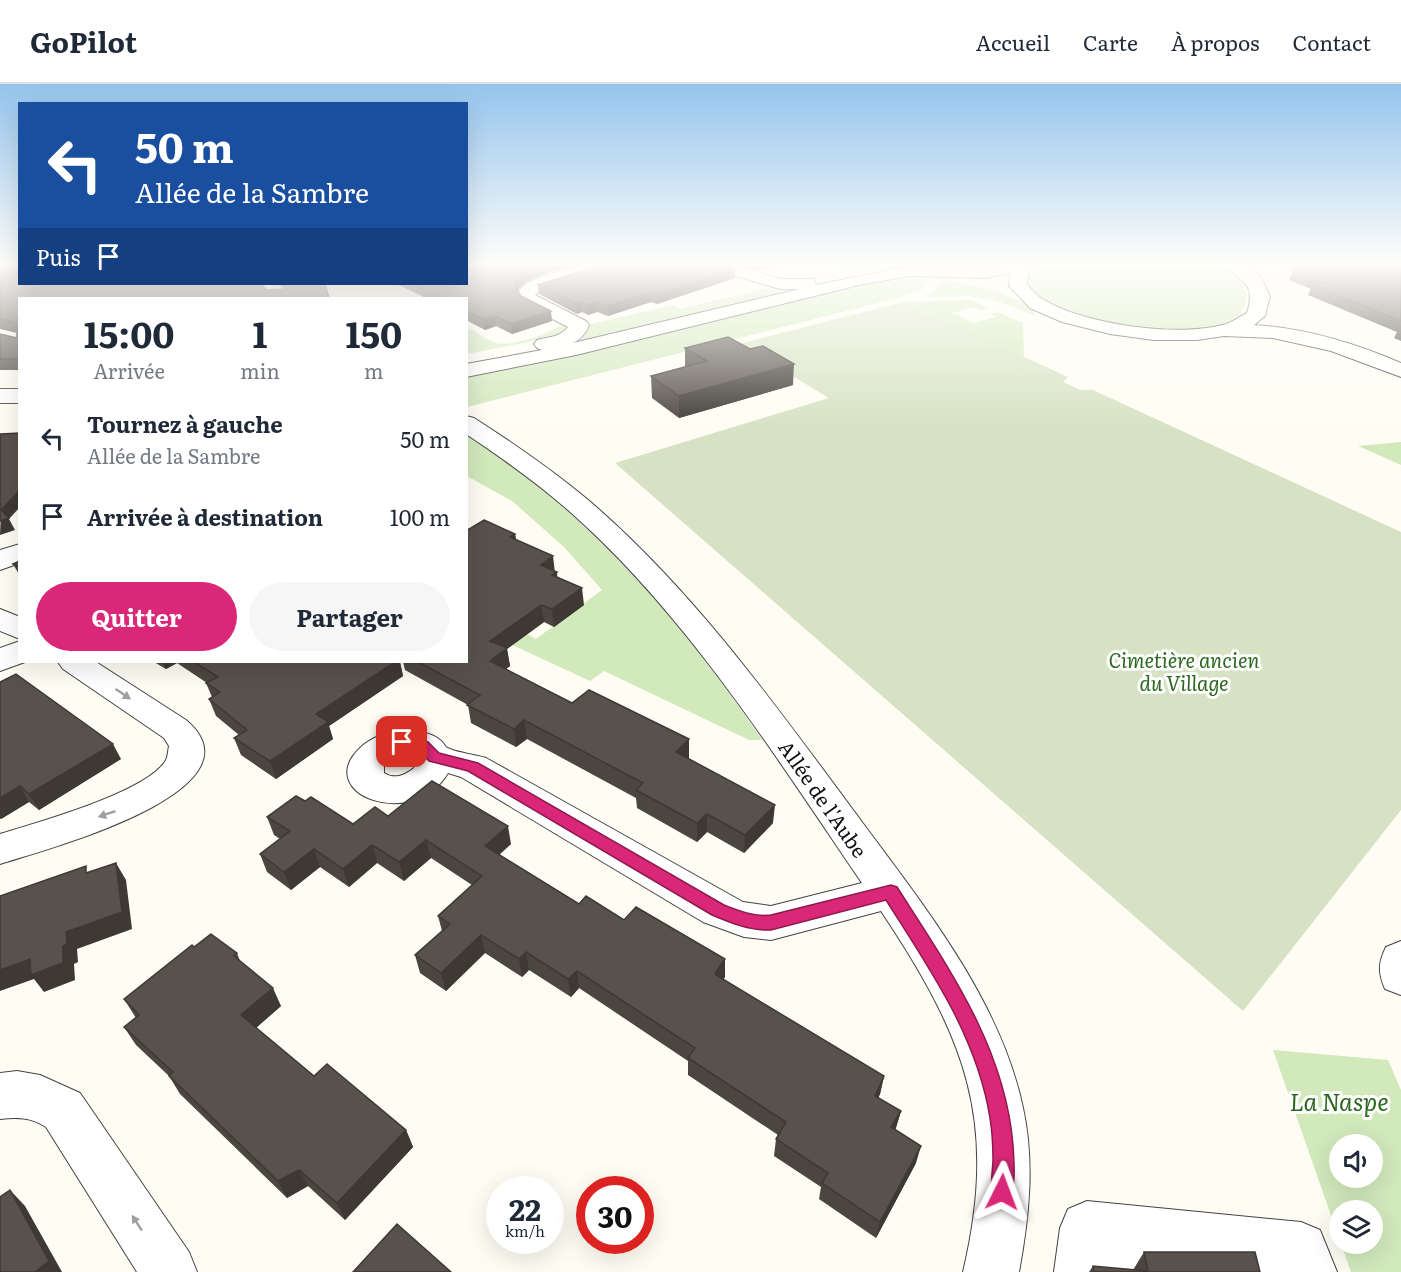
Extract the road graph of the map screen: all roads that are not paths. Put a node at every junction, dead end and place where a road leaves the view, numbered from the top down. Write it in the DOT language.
graph roads {
  1 [pos="572,320"];
  2 [pos="691,320"];
  3 [pos="1079,320"];
  4 [pos="1250,320"];
  5 [pos="1304,320"];
  6 [pos="1217,332"];
  7 [pos="604,341"];
  8 [pos="501,358"];
  9 [pos="468,363"];
  10 [pos="1401,363"];
  11 [pos="468,371"];
  12 [pos="1401,371"];
  13 [pos="0,396"];
  14 [pos="18,396"];
  15 [pos="468,424"];
  16 [pos="18,553"];
  17 [pos="0,561"];
  18 [pos="0,618"];
  19 [pos="18,629"];
  20 [pos="18,652"];
  21 [pos="0,661"];
  22 [pos="76,663"];
  23 [pos="434,757"];
  24 [pos="0,849"];
  25 [pos="891,892"];
  26 [pos="1401,960"];
  27 [pos="1401,976"];
  28 [pos="0,1096"];
  29 [pos="169,1272"];
  30 [pos="991,1272"];
  31 [pos="1082,1272"];
  32 [pos="1129,1272"];
  33 [pos="1237,1272"];
  34 [pos="1309,1272"];
  1 -- 8 [label="street"];
  2 -- 7 [label="street"];
  3 -- 6 [label="street"];
  4 -- 6 [label="street"];
  5 -- 10 [label="street"];
  6 -- 12 [label="street"];
  7 -- 8 [label="street"];
  7 -- 11 [label="street"];
  8 -- 9 [label="street"];
  13 -- 14 [label="street"];
  15 -- 25 [label="street, Allée de l'Aube"];
  16 -- 17 [label="street"];
  18 -- 19 [label="street"];
  20 -- 21 [label="street"];
  22 -- 24 [label="street, one-way"];
  23 -- 25 [label="street"];
  25 -- 30 [label="street, Allée de l'Aube"];
  26 -- 27 [label="street"];
  29 -- 28 [label="street, one-way"];
  31 -- 34 [label="street"];
  32 -- 33 [label="street"];
}
